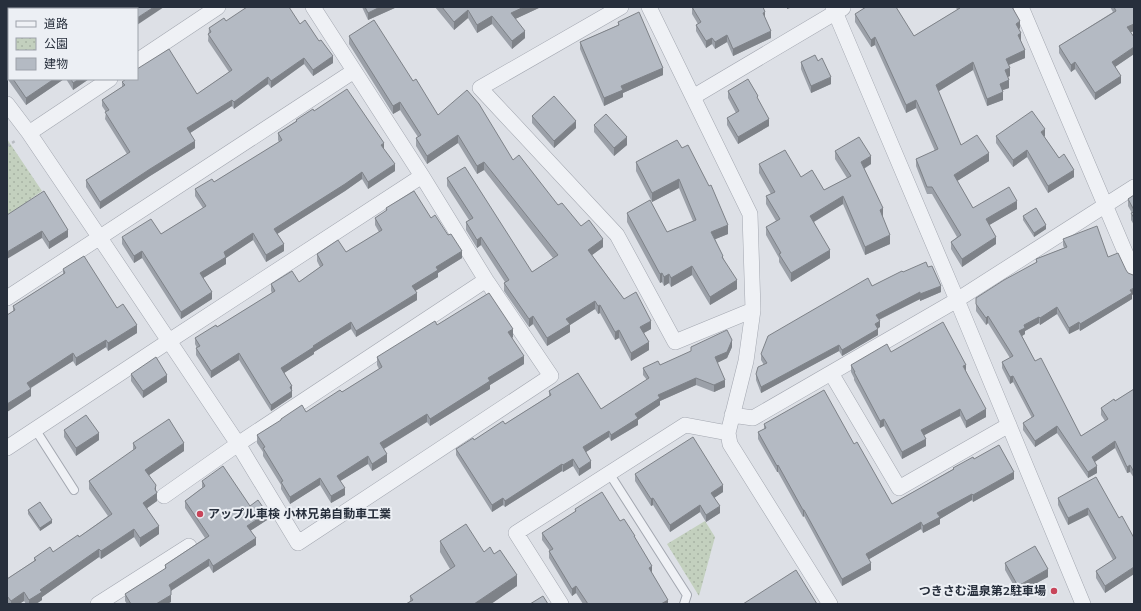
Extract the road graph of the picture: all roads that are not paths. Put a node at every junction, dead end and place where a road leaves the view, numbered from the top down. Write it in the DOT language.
graph roads {
  1 [pos="218,7"];
  2 [pos="313,7"];
  3 [pos="621,7"];
  4 [pos="649,7"];
  5 [pos="1021,7"];
  6 [pos="837,9"];
  7 [pos="138,60"];
  8 [pos="354,71"];
  9 [pos="108,80"];
  10 [pos="693,97"];
  11 [pos="7,104"];
  12 [pos="29,133"];
  13 [pos="422,176"];
  14 [pos="1134,187"];
  15 [pos="1105,205"];
  16 [pos="100,238"];
  17 [pos="1134,273"];
  18 [pos="486,280"];
  19 [pos="7,298"];
  20 [pos="957,300"];
  21 [pos="753,310"];
  22 [pos="169,341"];
  23 [pos="831,373"];
  24 [pos="732,415"];
  25 [pos="1009,425"];
  26 [pos="35,429"];
  27 [pos="728,433"];
  28 [pos="238,444"];
  29 [pos="7,448"];
  30 [pos="609,473"];
  31 [pos="74,490"];
  32 [pos="164,496"];
  33 [pos="189,546"];
  34 [pos="98,604"];
  35 [pos="561,604"];
  36 [pos="684,604"];
  37 [pos="830,604"];
  38 [pos="1083,604"];
  1 -- 7 [label="street"];
  2 -- 8 [label="street"];
  3 -- 21 [label="street"];
  4 -- 10 [label="street"];
  5 -- 15 [label="street"];
  6 -- 10 [label="street"];
  6 -- 20 [label="street"];
  8 -- 13 [label="street"];
  8 -- 16 [label="street"];
  9 -- 12 [label="street"];
  10 -- 21 [label="street"];
  11 -- 12 [label="street"];
  12 -- 16 [label="street"];
  13 -- 18 [label="street"];
  13 -- 22 [label="street"];
  14 -- 15 [label="street"];
  15 -- 17 [label="street"];
  15 -- 20 [label="street"];
  16 -- 19 [label="street"];
  16 -- 22 [label="street"];
  18 -- 28 [label="street"];
  18 -- 28 [label="street"];
  20 -- 23 [label="street"];
  20 -- 25 [label="street"];
  21 -- 24 [label="street"];
  22 -- 26 [label="street"];
  22 -- 28 [label="street"];
  23 -- 24 [label="street"];
  23 -- 25 [label="street"];
  24 -- 27 [label="street"];
  25 -- 38 [label="street"];
  26 -- 29 [label="street"];
  26 -- 31 [label="lane"];
  27 -- 30 [label="street"];
  27 -- 37 [label="street"];
  28 -- 32 [label="street"];
  30 -- 35 [label="street"];
  30 -- 36 [label="lane"];
  33 -- 34 [label="street"];
}
